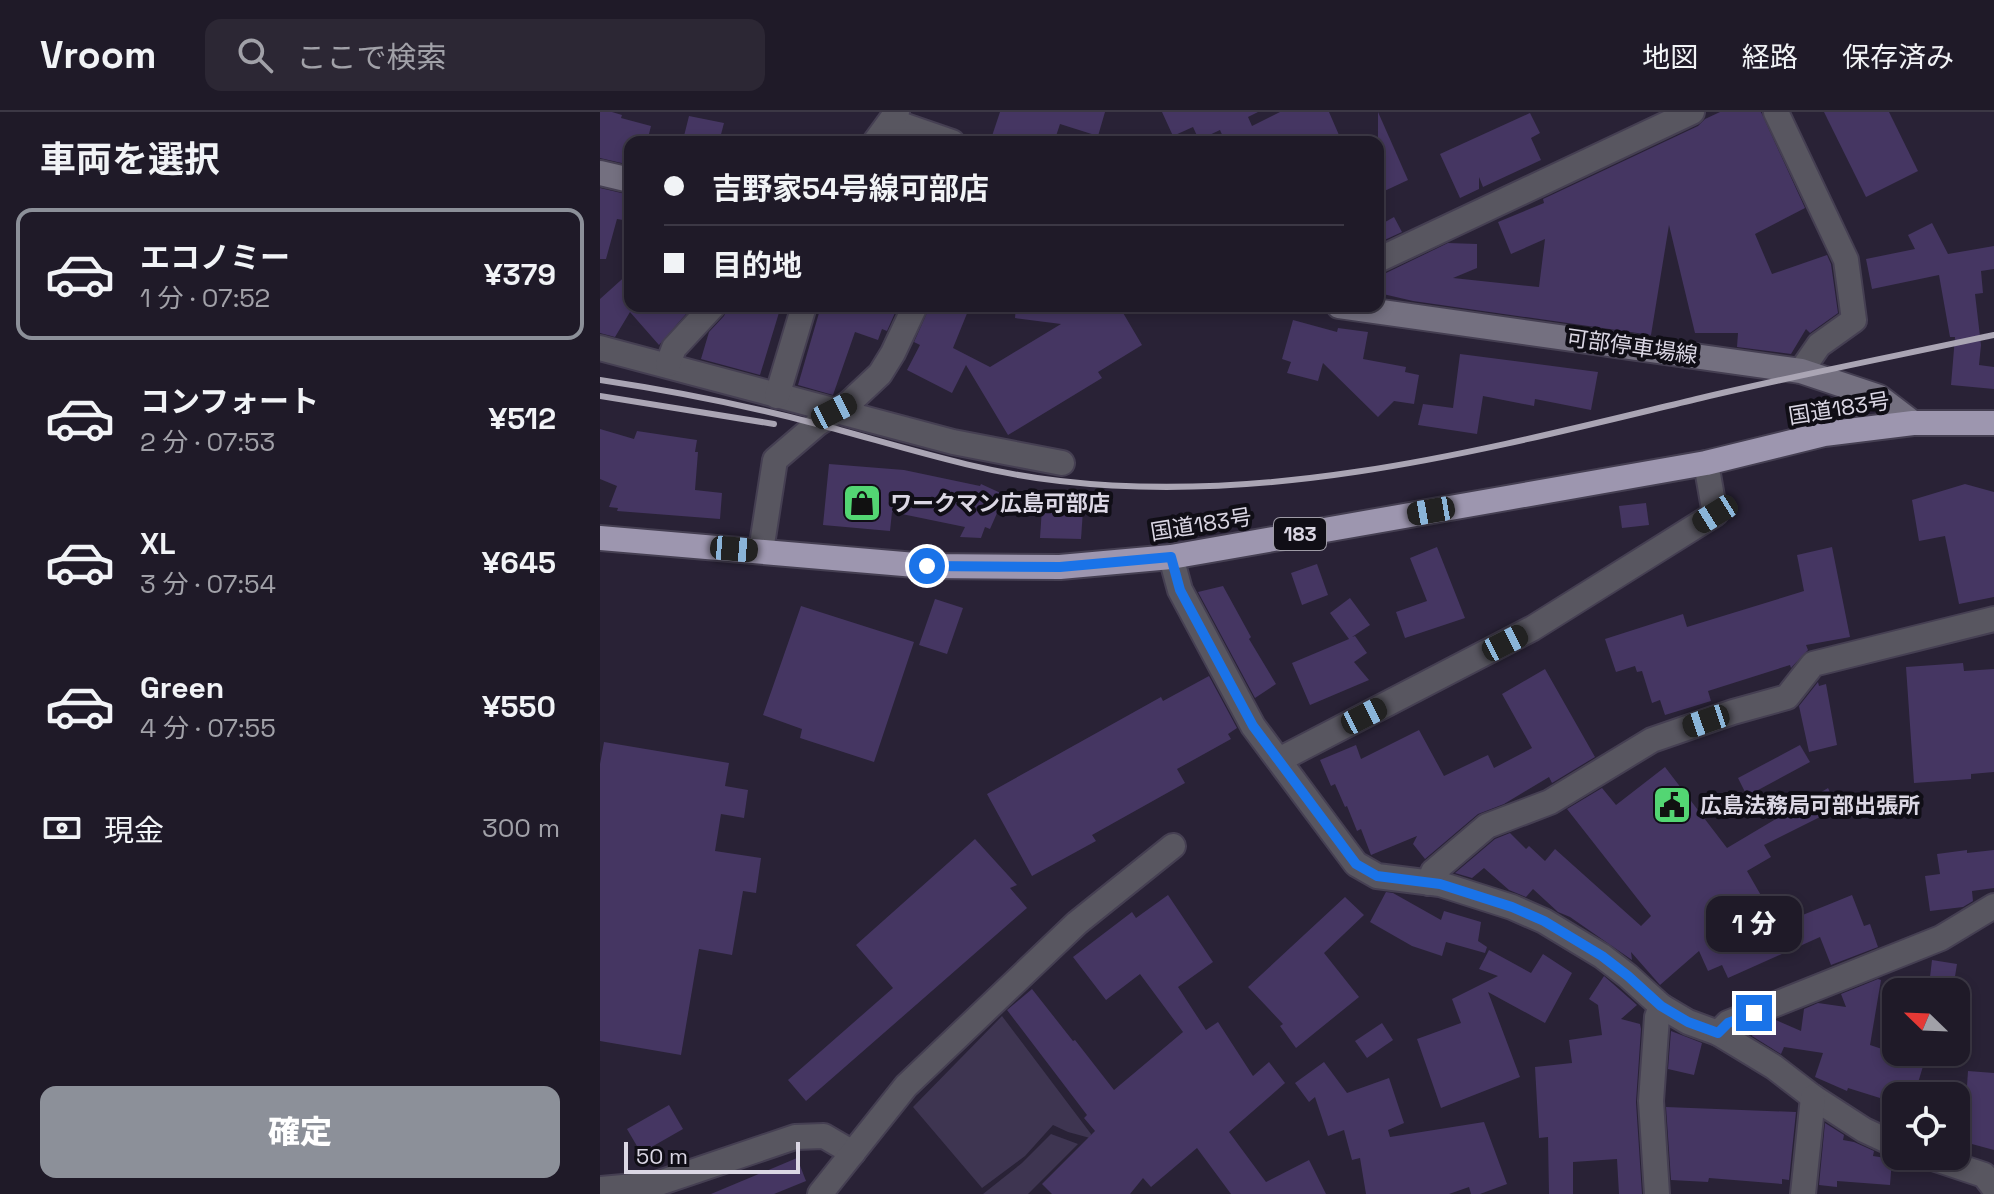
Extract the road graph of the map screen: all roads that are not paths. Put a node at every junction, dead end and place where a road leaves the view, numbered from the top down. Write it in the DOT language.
graph roads {
  1 [pos="1692,112"];
  2 [pos="1776,112"];
  3 [pos="894,116"];
  4 [pos="879,136"];
  5 [pos="939,136"];
  6 [pos="600,173"];
  7 [pos="624,179"];
  8 [pos="1384,257"];
  9 [pos="707,312"];
  10 [pos="802,312"];
  11 [pos="912,312"];
  12 [pos="1382,312"];
  13 [pos="600,348"];
  14 [pos="668,364"];
  15 [pos="1801,371"];
  16 [pos="777,396"];
  17 [pos="834,411"];
  18 [pos="1913,423"];
  19 [pos="1994,423"];
  20 [pos="1062,463"];
  21 [pos="1706,463"];
  22 [pos="600,538"];
  23 [pos="761,551"];
  24 [pos="1171,557"];
  25 [pos="1994,619"];
  26 [pos="1279,760"];
  27 [pos="1173,846"];
  28 [pos="1429,883"];
  29 [pos="1994,906"];
  30 [pos="1661,1006"];
  31 [pos="1718,1033"];
  32 [pos="1813,1097"];
  33 [pos="1882,1138"];
  34 [pos="853,1153"];
  35 [pos="1969,1170"];
  36 [pos="1994,1188"];
  37 [pos="600,1189"];
  38 [pos="820,1194"];
  39 [pos="1657,1194"];
  40 [pos="1803,1194"];
  1 -- 8 [label="street"];
  2 -- 15 [label="street"];
  3 -- 4 [label="street"];
  3 -- 5 [label="street"];
  6 -- 7 [label="main road"];
  9 -- 14 [label="street"];
  10 -- 16 [label="street"];
  11 -- 17 [label="street"];
  12 -- 15 [label="main road, 可部停車場線"];
  13 -- 14 [label="street"];
  14 -- 16 [label="street"];
  15 -- 18 [label="main road, 可部停車場線"];
  16 -- 17 [label="street"];
  17 -- 20 [label="street"];
  17 -- 23 [label="street"];
  18 -- 19 [label="highway, 国道183号 / 183"];
  18 -- 21 [label="highway, 国道183号 / 183"];
  21 -- 24 [label="highway, 国道183号 / 183"];
  21 -- 26 [label="street"];
  22 -- 23 [label="highway, 国道183号 / 183"];
  23 -- 24 [label="highway, 国道183号 / 183"];
  24 -- 26 [label="street"];
  25 -- 28 [label="street"];
  26 -- 28 [label="street"];
  27 -- 34 [label="street"];
  28 -- 30 [label="street"];
  29 -- 31 [label="street"];
  30 -- 31 [label="street"];
  30 -- 39 [label="street"];
  31 -- 32 [label="street"];
  32 -- 33 [label="street"];
  32 -- 40 [label="street"];
  34 -- 37 [label="street"];
  34 -- 38 [label="street"];
  35 -- 36 [label="street"];
}
